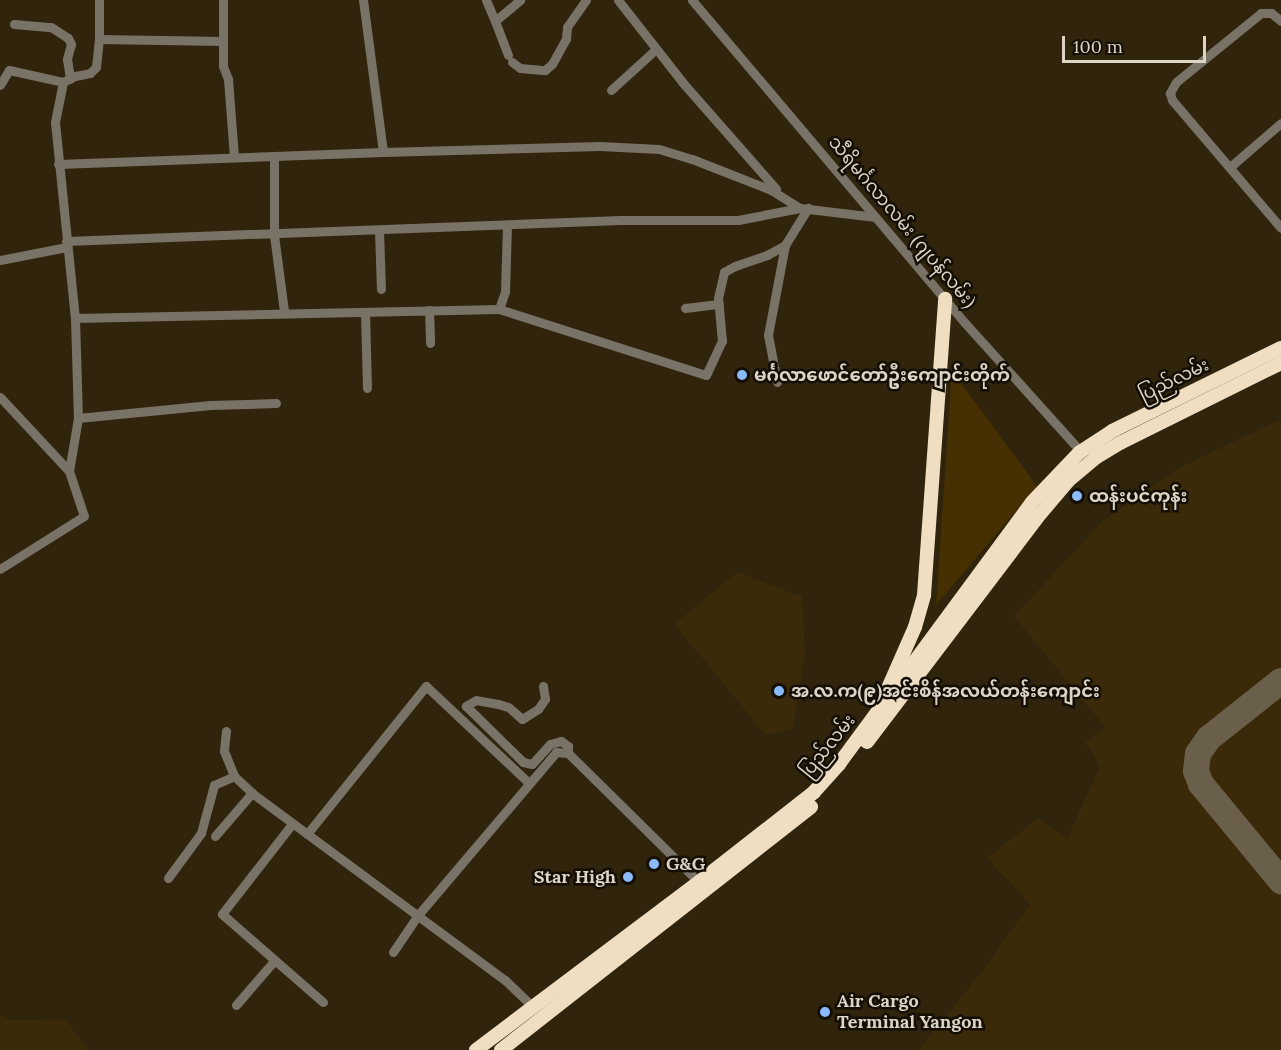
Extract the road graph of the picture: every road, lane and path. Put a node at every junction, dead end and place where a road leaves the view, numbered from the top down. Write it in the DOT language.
graph roads {
  1 [pos="99,0"];
  2 [pos="223,0"];
  3 [pos="363,0"];
  4 [pos="486,0"];
  5 [pos="520,0"];
  6 [pos="586,0"];
  7 [pos="618,0"];
  8 [pos="692,0"];
  9 [pos="495,21"];
  10 [pos="1281,21"];
  11 [pos="14,24"];
  12 [pos="99,39"];
  13 [pos="223,41"];
  14 [pos="655,50"];
  15 [pos="66,80"];
  16 [pos="0,86"];
  17 [pos="611,90"];
  18 [pos="1281,123"];
  19 [pos="383,152"];
  20 [pos="234,157"];
  21 [pos="274,158"];
  22 [pos="58,164"];
  23 [pos="1230,167"];
  24 [pos="781,196"];
  25 [pos="804,208"];
  26 [pos="875,217"];
  27 [pos="507,226"];
  28 [pos="1281,228"];
  29 [pos="379,230"];
  30 [pos="274,234"];
  31 [pos="67,244"];
  32 [pos="785,245"];
  33 [pos="0,260"];
  34 [pos="381,289"];
  35 [pos="945,299"];
  36 [pos="719,304"];
  37 [pos="685,308"];
  38 [pos="499,309"];
  39 [pos="429,310"];
  40 [pos="284,311"];
  41 [pos="365,312"];
  42 [pos="75,318"];
  43 [pos="430,344"];
  44 [pos="1281,348"];
  45 [pos="1281,363"];
  46 [pos="777,382"];
  47 [pos="367,388"];
  48 [pos="0,397"];
  49 [pos="276,403"];
  50 [pos="78,418"];
  51 [pos="1080,452"];
  52 [pos="1090,463"];
  53 [pos="69,471"];
  54 [pos="0,569"];
  55 [pos="543,686"];
  56 [pos="876,714"];
  57 [pos="226,731"];
  58 [pos="568,753"];
  59 [pos="234,776"];
  60 [pos="528,782"];
  61 [pos="252,793"];
  62 [pos="292,824"];
  63 [pos="307,834"];
  64 [pos="215,836"];
  65 [pos="168,878"];
  66 [pos="699,882"];
  67 [pos="418,915"];
  68 [pos="393,952"];
  69 [pos="274,961"];
  70 [pos="322,1002"];
  71 [pos="236,1005"];
  72 [pos="534,1008"];
  73 [pos="476,1050"];
  74 [pos="501,1050"];
  1 -- 12 [label="street"];
  2 -- 13 [label="street"];
  3 -- 19 [label="street"];
  4 -- 9 [label="street"];
  5 -- 9 [label="street"];
  6 -- 9 [label="street"];
  7 -- 14 [label="street"];
  8 -- 26 [label="street, သီရိမင်္ဂလာလမ်း (ဂျပန်လမ်း)"];
  10 -- 23 [label="street"];
  11 -- 15 [label="street"];
  12 -- 13 [label="street"];
  12 -- 15 [label="street"];
  13 -- 20 [label="street"];
  14 -- 17 [label="street"];
  14 -- 24 [label="street"];
  15 -- 16 [label="street"];
  15 -- 22 [label="street"];
  18 -- 23 [label="street"];
  19 -- 21 [label="street"];
  19 -- 24 [label="street"];
  20 -- 21 [label="street"];
  20 -- 22 [label="street"];
  21 -- 30 [label="street"];
  22 -- 31 [label="street"];
  23 -- 28 [label="street"];
  24 -- 25 [label="street"];
  25 -- 26 [label="street"];
  25 -- 27 [label="street"];
  25 -- 32 [label="street"];
  26 -- 35 [label="street, သီရိမင်္ဂလာလမ်း (ဂျပန်လမ်း)"];
  27 -- 29 [label="street"];
  27 -- 38 [label="street"];
  29 -- 30 [label="street"];
  29 -- 34 [label="street"];
  30 -- 31 [label="street"];
  30 -- 40 [label="street"];
  31 -- 33 [label="street"];
  31 -- 42 [label="street"];
  32 -- 36 [label="street"];
  32 -- 46 [label="street"];
  35 -- 51 [label="street, သီရိမင်္ဂလာလမ်း (ဂျပန်လမ်း)"];
  35 -- 56 [label="highway"];
  36 -- 37 [label="street"];
  36 -- 38 [label="street"];
  38 -- 39 [label="street"];
  39 -- 41 [label="street"];
  39 -- 43 [label="street"];
  40 -- 41 [label="street"];
  40 -- 42 [label="street"];
  41 -- 47 [label="street"];
  42 -- 50 [label="street"];
  44 -- 51 [label="highway, ပြည်လမ်း"];
  45 -- 52 [label="highway, ပြည်လမ်း"];
  48 -- 53 [label="street"];
  49 -- 50 [label="street"];
  50 -- 53 [label="street"];
  51 -- 52 [label="street, သီရိမင်္ဂလာလမ်း (ဂျပန်လမ်း)"];
  51 -- 56 [label="highway, ပြည်လမ်း"];
  52 -- 74 [label="highway, ပြည်လမ်း"];
  53 -- 54 [label="street"];
  55 -- 58 [label="street"];
  56 -- 66 [label="highway, ပြည်လမ်း"];
  57 -- 59 [label="street"];
  58 -- 60 [label="street"];
  58 -- 66 [label="street"];
  59 -- 61 [label="street"];
  59 -- 65 [label="street"];
  60 -- 63 [label="street"];
  60 -- 67 [label="street"];
  61 -- 62 [label="street"];
  61 -- 64 [label="street"];
  62 -- 63 [label="street"];
  62 -- 69 [label="street"];
  63 -- 67 [label="street"];
  66 -- 72 [label="highway, ပြည်လမ်း"];
  67 -- 68 [label="street"];
  67 -- 72 [label="street"];
  69 -- 70 [label="street"];
  69 -- 71 [label="street"];
  72 -- 73 [label="highway, ပြည်လမ်း"];
}
